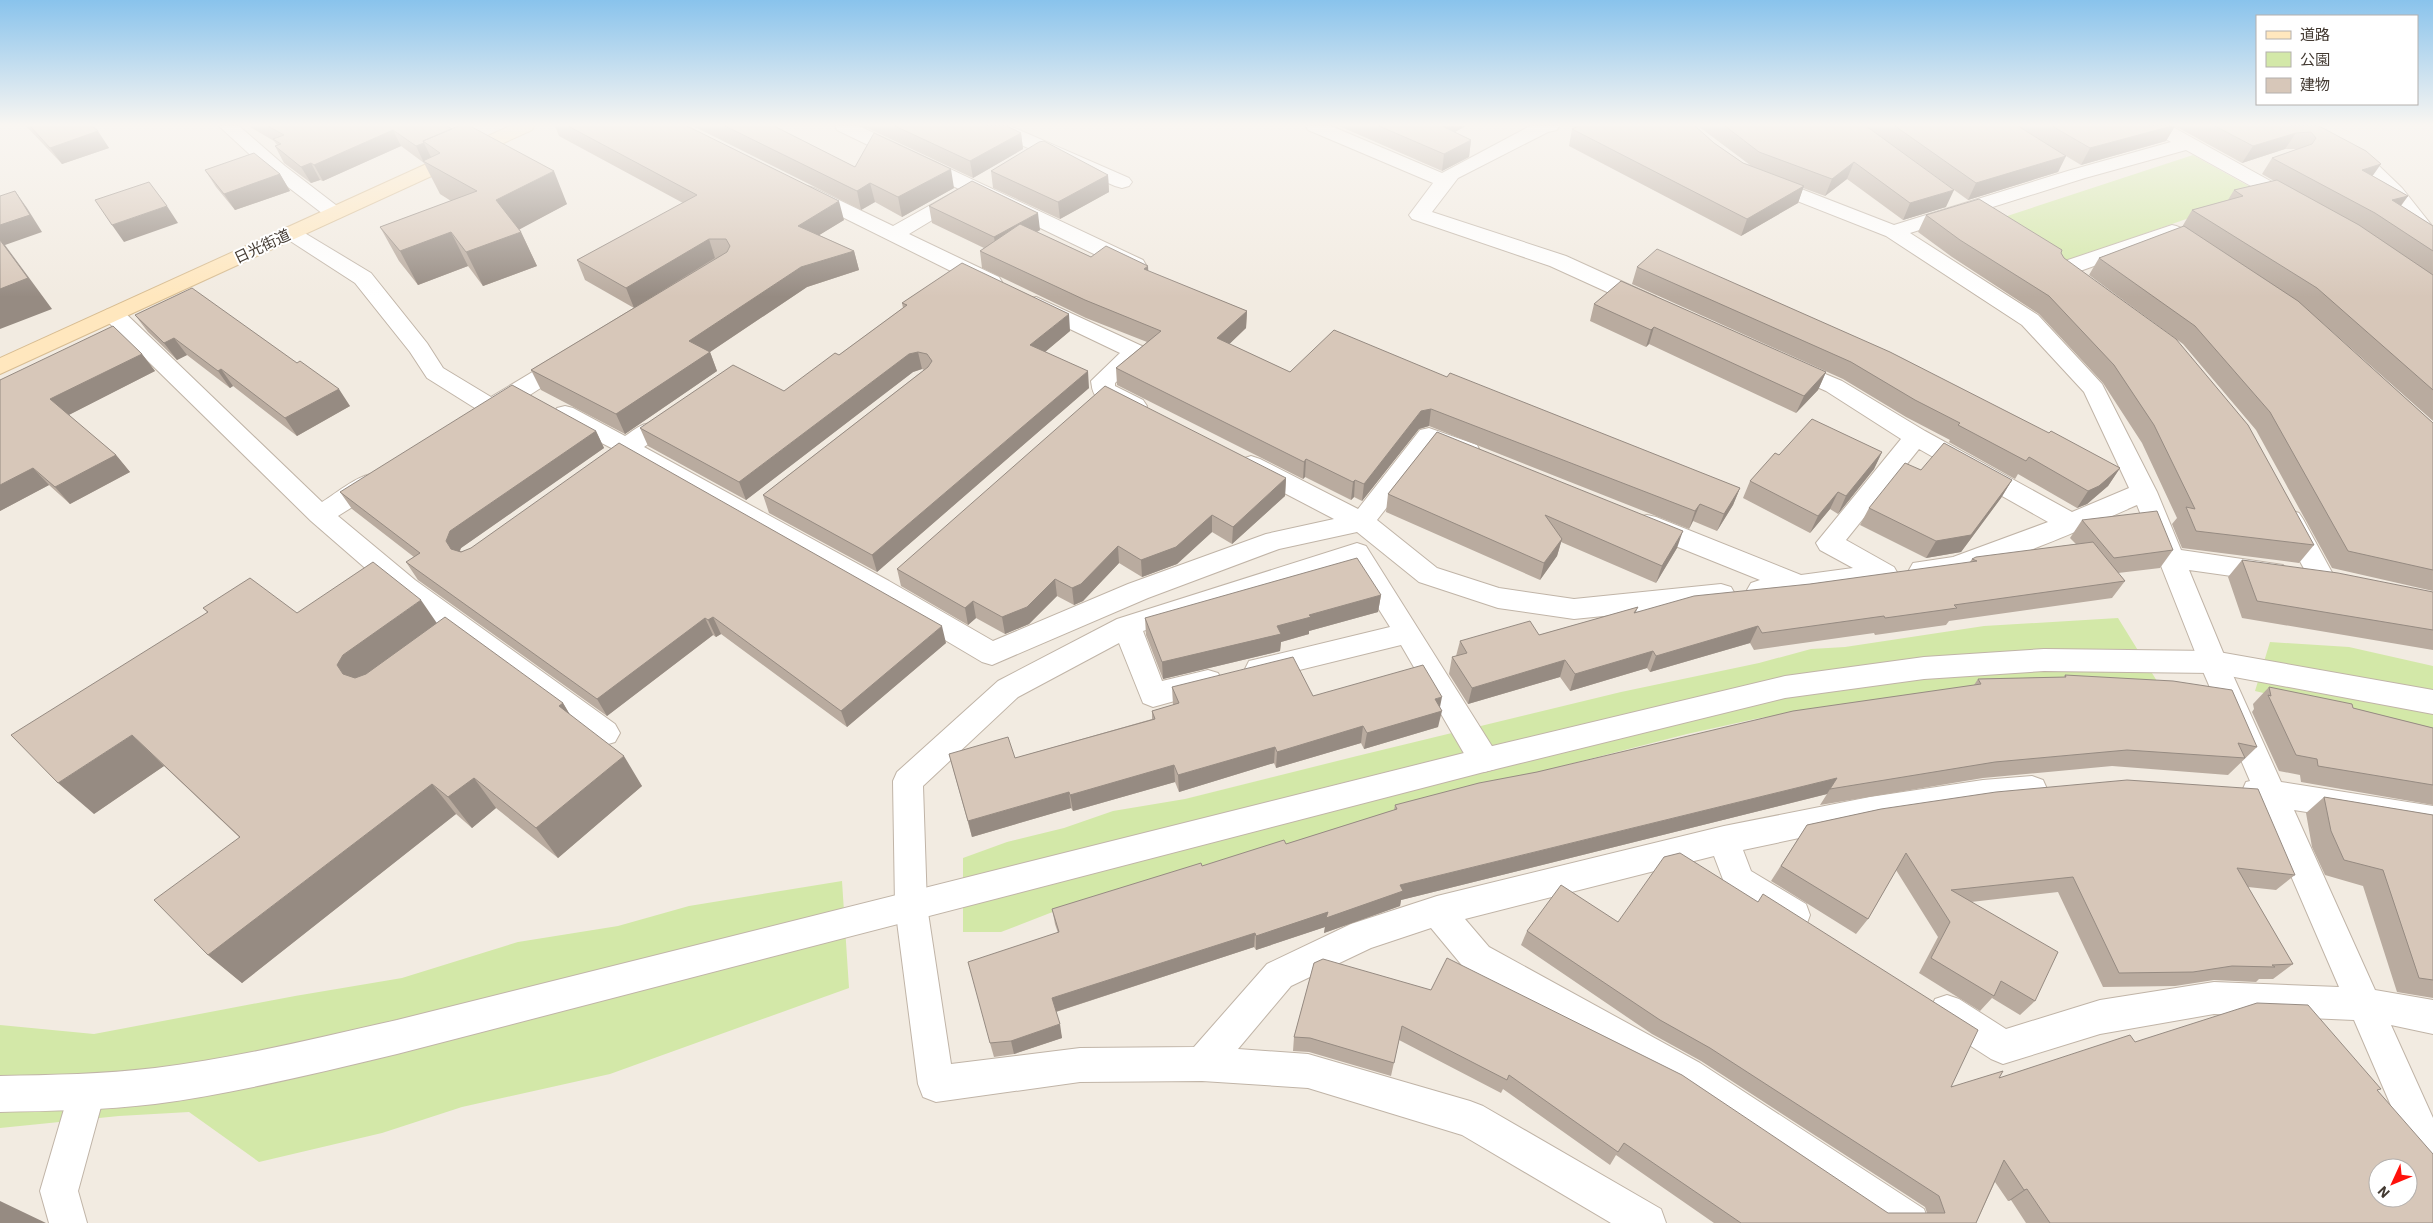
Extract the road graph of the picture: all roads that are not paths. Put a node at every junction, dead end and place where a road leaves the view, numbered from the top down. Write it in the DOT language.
graph roads {
  1 [pos="295,183"];
  2 [pos="398,183"];
  3 [pos="787,183"];
  4 [pos="1443,183"];
  5 [pos="1769,183"];
  6 [pos="2050,183"];
  7 [pos="2261,183"];
  8 [pos="2386,183"];
  9 [pos="981,184"];
  10 [pos="1944,194"];
  11 [pos="1966,210"];
  12 [pos="2311,212"];
  13 [pos="334,213"];
  14 [pos="1893,232"];
  15 [pos="291,233"];
  16 [pos="892,235"];
  17 [pos="2433,240"];
  18 [pos="2213,258"];
  19 [pos="1148,272"];
  20 [pos="2103,298"];
  21 [pos="1665,310"];
  22 [pos="114,315"];
  23 [pos="588,348"];
  24 [pos="1763,354"];
  25 [pos="0,367"];
  26 [pos="520,390"];
  27 [pos="492,408"];
  28 [pos="1156,416"];
  29 [pos="667,419"];
  30 [pos="468,423"];
  31 [pos="1916,437"];
  32 [pos="626,448"];
  33 [pos="1233,455"];
  34 [pos="1494,462"];
  35 [pos="601,465"];
  36 [pos="394,469"];
  37 [pos="2144,492"];
  38 [pos="2282,504"];
  39 [pos="1623,514"];
  40 [pos="320,516"];
  41 [pos="1362,522"];
  42 [pos="2071,523"];
  43 [pos="2170,558"];
  44 [pos="1885,574"];
  45 [pos="2322,578"];
  46 [pos="2350,584"];
  47 [pos="1799,585"];
  48 [pos="1127,626"];
  49 [pos="467,631"];
  50 [pos="1408,633"];
  51 [pos="443,649"];
  52 [pos="2213,662"];
  53 [pos="2433,702"];
  54 [pos="605,733"];
  55 [pos="1484,760"];
  56 [pos="2062,786"];
  57 [pos="2231,789"];
  58 [pos="2271,792"];
  59 [pos="2433,819"];
  60 [pos="1724,840"];
  61 [pos="911,906"];
  62 [pos="1437,911"];
  63 [pos="1821,932"];
  64 [pos="1920,994"];
  65 [pos="2365,1004"];
  66 [pos="2433,1017"];
  67 [pos="1202,1064"];
  68 [pos="87,1092"];
  69 [pos="0,1094"];
  70 [pos="2433,1160"];
  71 [pos="68,1223"];
  72 [pos="1648,1223"];
  73 [pos="1910,1223"];
  1 -- 13 [label="street"];
  2 -- 13 [label="main road, 日光街道"];
  3 -- 16 [label="street"];
  4 -- 21 [label="street"];
  5 -- 14 [label="street"];
  6 -- 11 [label="street"];
  7 -- 12 [label="street"];
  8 -- 17 [label="street"];
  9 -- 16 [label="street"];
  9 -- 19 [label="street"];
  10 -- 11 [label="street"];
  11 -- 14 [label="street"];
  13 -- 15 [label="main road, 日光街道"];
  14 -- 37 [label="street"];
  15 -- 22 [label="main road, 日光街道"];
  15 -- 27 [label="street"];
  16 -- 28 [label="street"];
  18 -- 20 [label="street"];
  22 -- 25 [label="main road, 日光街道"];
  22 -- 40 [label="street"];
  23 -- 26 [label="street"];
  24 -- 31 [label="street"];
  26 -- 27 [label="street"];
  26 -- 32 [label="street"];
  27 -- 30 [label="street"];
  29 -- 32 [label="street"];
  31 -- 42 [label="street"];
  31 -- 44 [label="street"];
  32 -- 35 [label="street"];
  32 -- 41 [label="street"];
  33 -- 41 [label="street"];
  34 -- 41 [label="street"];
  36 -- 40 [label="street"];
  37 -- 42 [label="street"];
  37 -- 43 [label="street"];
  38 -- 45 [label="street"];
  39 -- 47 [label="street"];
  40 -- 49 [label="street"];
  41 -- 47 [label="street"];
  42 -- 44 [label="street"];
  43 -- 45 [label="street"];
  43 -- 52 [label="street"];
  44 -- 47 [label="street"];
  45 -- 46 [label="street"];
  48 -- 50 [label="street"];
  48 -- 50 [label="street"];
  48 -- 61 [label="street"];
  49 -- 51 [label="street"];
  49 -- 54 [label="street"];
  50 -- 55 [label="street"];
  52 -- 53 [label="street"];
  52 -- 55 [label="street"];
  52 -- 58 [label="street"];
  55 -- 61 [label="street"];
  56 -- 60 [label="street"];
  57 -- 58 [label="street"];
  58 -- 59 [label="street"];
  58 -- 65 [label="street"];
  60 -- 62 [label="street"];
  60 -- 63 [label="street"];
  61 -- 67 [label="street"];
  61 -- 68 [label="street"];
  62 -- 67 [label="street"];
  62 -- 73 [label="street"];
  64 -- 65 [label="street"];
  65 -- 66 [label="street"];
  65 -- 70 [label="street"];
  67 -- 72 [label="street"];
  68 -- 69 [label="street"];
  68 -- 71 [label="street"];
}
